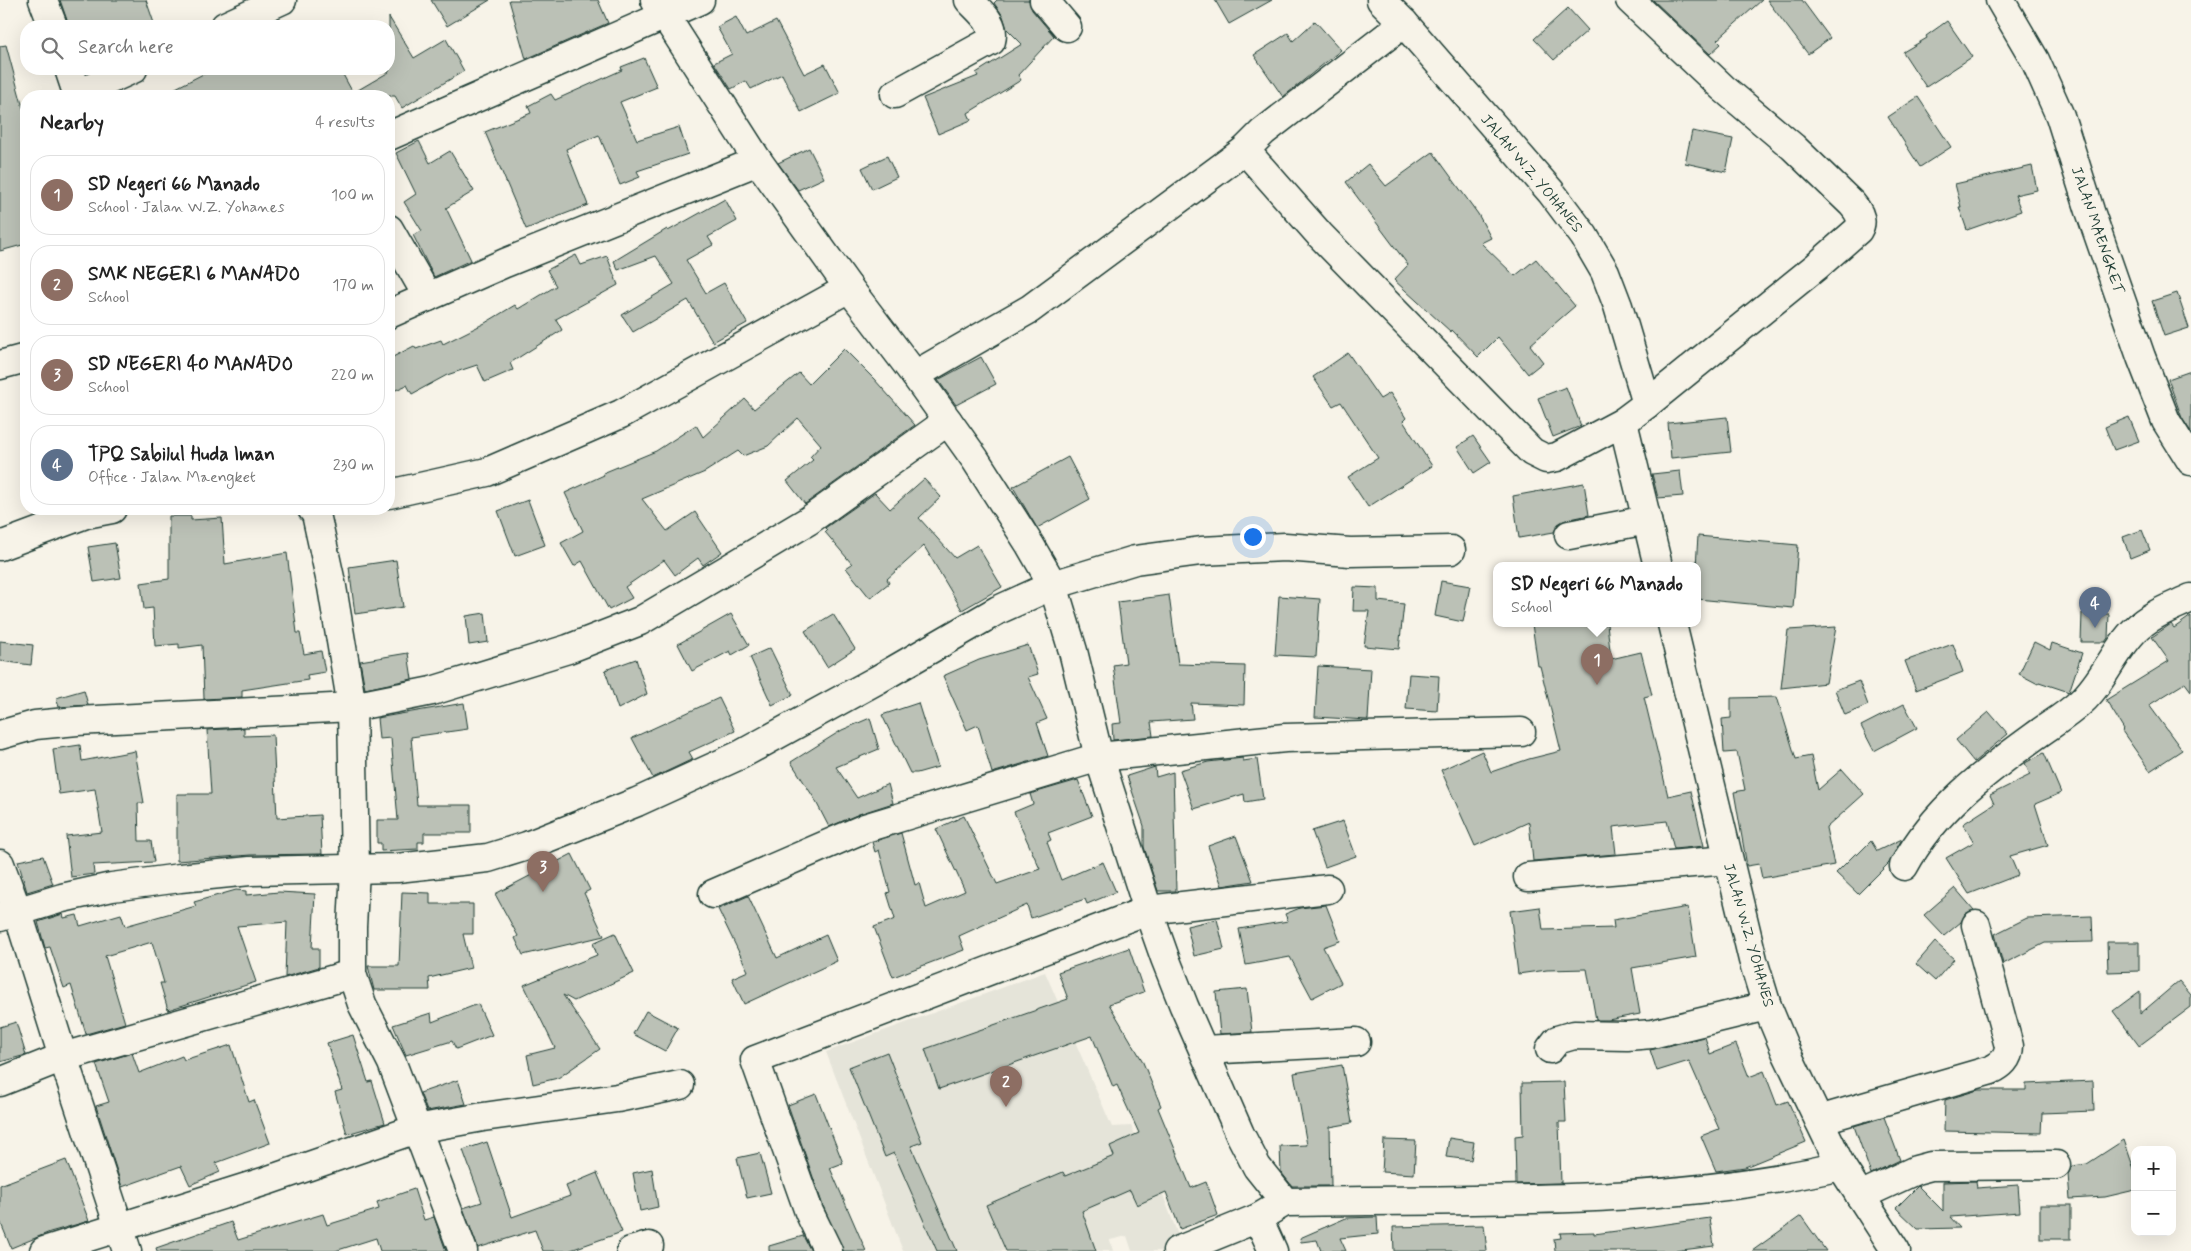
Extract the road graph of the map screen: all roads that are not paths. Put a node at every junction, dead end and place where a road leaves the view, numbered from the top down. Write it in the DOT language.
graph roads {
  1 [pos="43,0"];
  2 [pos="282,0"];
  3 [pos="700,0"];
  4 [pos="969,0"];
  5 [pos="1044,0"];
  6 [pos="1381,0"];
  7 [pos="1630,0"];
  8 [pos="2000,0"];
  9 [pos="660,8"];
  10 [pos="51,20"];
  11 [pos="238,20"];
  12 [pos="1404,23"];
  13 [pos="1067,27"];
  14 [pos="70,75"];
  15 [pos="120,75"];
  16 [pos="76,90"];
  17 [pos="89,90"];
  18 [pos="896,94"];
  19 [pos="395,133"];
  20 [pos="1245,150"];
  21 [pos="758,161"];
  22 [pos="395,239"];
  23 [pos="849,288"];
  24 [pos="428,297"];
  25 [pos="395,311"];
  26 [pos="20,360"];
  27 [pos="0,365"];
  28 [pos="915,375"];
  29 [pos="1647,404"];
  30 [pos="948,421"];
  31 [pos="1623,422"];
  32 [pos="2191,461"];
  33 [pos="395,493"];
  34 [pos="83,515"];
  35 [pos="322,515"];
  36 [pos="1647,520"];
  37 [pos="1569,535"];
  38 [pos="0,546"];
  39 [pos="1450,550"];
  40 [pos="1657,562"];
  41 [pos="1053,585"];
  42 [pos="2191,598"];
  43 [pos="1673,627"];
  44 [pos="352,707"];
  45 [pos="1521,732"];
  46 [pos="0,735"];
  47 [pos="1099,757"];
  48 [pos="1728,860"];
  49 [pos="0,864"];
  50 [pos="1904,866"];
  51 [pos="355,869"];
  52 [pos="1528,877"];
  53 [pos="1328,889"];
  54 [pos="713,894"];
  55 [pos="1148,910"];
  56 [pos="9,914"];
  57 [pos="1976,925"];
  58 [pos="352,974"];
  59 [pos="1767,1006"];
  60 [pos="1356,1042"];
  61 [pos="1550,1049"];
  62 [pos="1204,1050"];
  63 [pos="63,1058"];
  64 [pos="0,1082"];
  65 [pos="680,1085"];
  66 [pos="1819,1120"];
  67 [pos="416,1129"];
  68 [pos="2056,1165"];
  69 [pos="1841,1166"];
  70 [pos="1860,1196"];
  71 [pos="1285,1202"];
  72 [pos="1258,1218"];
  73 [pos="123,1239"];
  74 [pos="44,1251"];
  75 [pos="463,1251"];
  76 [pos="828,1251"];
  77 [pos="1177,1251"];
  78 [pos="1273,1251"];
  79 [pos="1896,1251"];
  1 -- 10 [label="street"];
  2 -- 11 [label="street"];
  3 -- 9 [label="street"];
  4 -- 18 [label="street"];
  5 -- 13 [label="street"];
  6 -- 12 [label="street, JALAN W.Z. YOHANES"];
  7 -- 29 [label="street"];
  8 -- 32 [label="street, JALAN MAENGKET"];
  9 -- 19 [label="street"];
  9 -- 21 [label="street"];
  12 -- 20 [label="street"];
  12 -- 29 [label="street, JALAN W.Z. YOHANES"];
  14 -- 16 [label="street"];
  15 -- 17 [label="street"];
  20 -- 28 [label="street"];
  20 -- 31 [label="street"];
  21 -- 23 [label="street"];
  21 -- 24 [label="street"];
  22 -- 24 [label="street"];
  23 -- 28 [label="street"];
  23 -- 33 [label="street"];
  24 -- 25 [label="street"];
  26 -- 27 [label="street"];
  28 -- 30 [label="street"];
  29 -- 31 [label="street"];
  30 -- 41 [label="street"];
  30 -- 44 [label="street"];
  31 -- 36 [label="street"];
  34 -- 38 [label="street"];
  35 -- 44 [label="street"];
  36 -- 37 [label="street"];
  36 -- 40 [label="street"];
  39 -- 41 [label="street"];
  41 -- 47 [label="street"];
  41 -- 51 [label="street"];
  42 -- 50 [label="street"];
  43 -- 48 [label="street, JALAN W.Z. YOHANES"];
  44 -- 46 [label="street"];
  44 -- 51 [label="street"];
  45 -- 47 [label="street"];
  47 -- 54 [label="street"];
  47 -- 55 [label="street"];
  48 -- 52 [label="street"];
  48 -- 59 [label="street, JALAN W.Z. YOHANES"];
  49 -- 56 [label="street"];
  51 -- 56 [label="street"];
  51 -- 58 [label="street"];
  53 -- 55 [label="street"];
  55 -- 62 [label="street"];
  55 -- 76 [label="street"];
  56 -- 63 [label="street"];
  57 -- 66 [label="street"];
  58 -- 63 [label="street"];
  58 -- 67 [label="street"];
  59 -- 61 [label="street"];
  59 -- 66 [label="street, JALAN W.Z. YOHANES"];
  60 -- 62 [label="street"];
  62 -- 71 [label="street"];
  63 -- 64 [label="street"];
  63 -- 73 [label="street"];
  65 -- 67 [label="street"];
  66 -- 69 [label="street, JALAN W.Z. YOHANES"];
  67 -- 73 [label="street"];
  67 -- 75 [label="street"];
  68 -- 70 [label="street"];
  69 -- 70 [label="street, JALAN W.Z. YOHANES"];
  69 -- 71 [label="street"];
  70 -- 79 [label="street, JALAN W.Z. YOHANES"];
  71 -- 72 [label="street"];
  72 -- 77 [label="street"];
  72 -- 78 [label="street"];
  73 -- 74 [label="street"];
}
